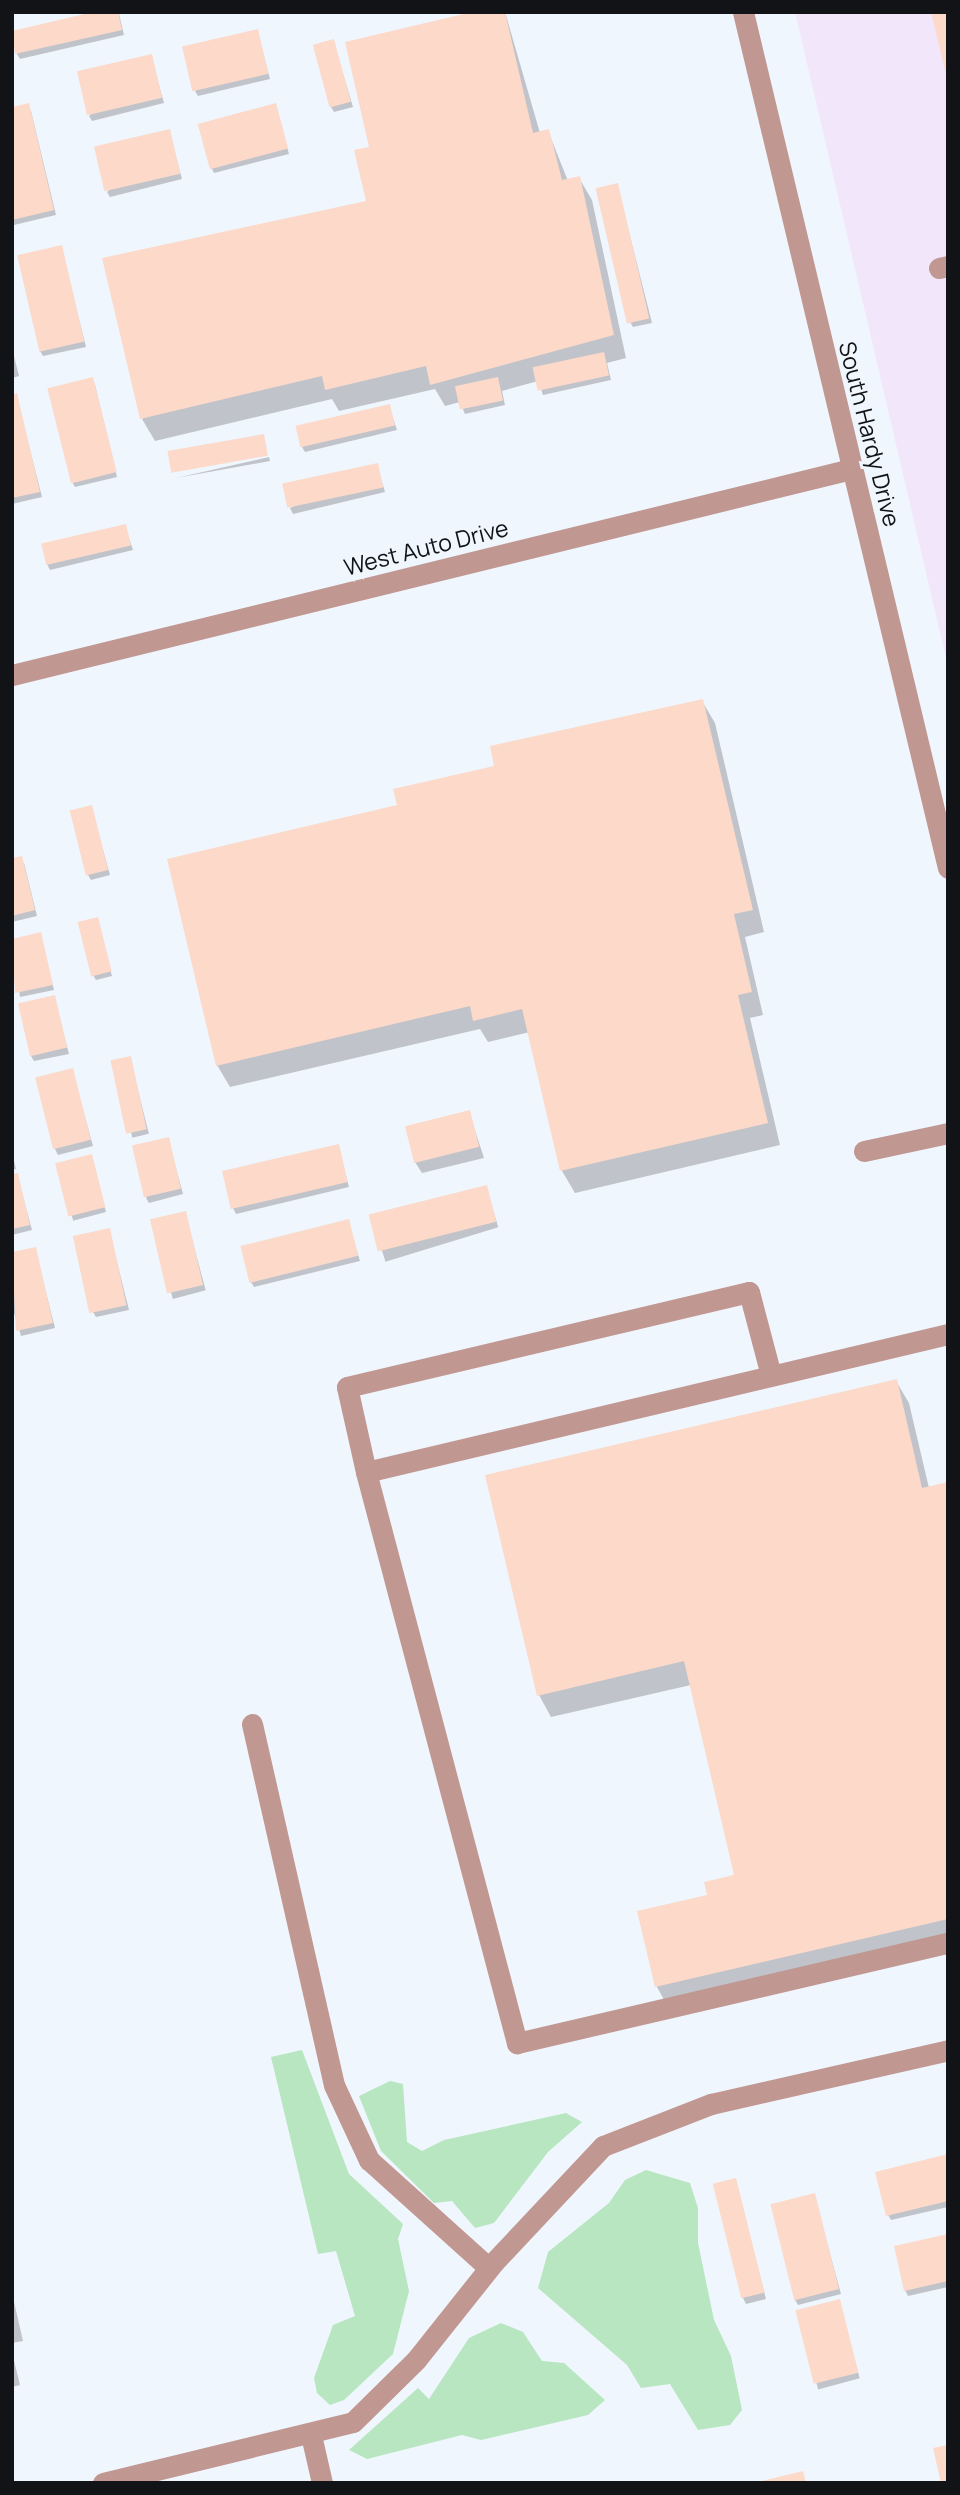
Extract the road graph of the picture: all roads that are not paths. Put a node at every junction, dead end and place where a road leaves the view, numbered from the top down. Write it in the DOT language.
graph roads {
  1 [pos="743,12"];
  2 [pos="851,469"];
  3 [pos="12,675"];
  4 [pos="948,868"];
  5 [pos="948,1133"];
  6 [pos="864,1151"];
  7 [pos="948,1334"];
  8 [pos="771,1375"];
  9 [pos="366,1472"];
  10 [pos="252,1724"];
  11 [pos="948,1943"];
  12 [pos="948,2050"];
  13 [pos="489,2268"];
  14 [pos="312,2435"];
  15 [pos="103,2483"];
  16 [pos="322,2483"];
  1 -- 2 [label="street, South Hardy Drive"];
  2 -- 3 [label="street, West Auto Drive"];
  2 -- 4 [label="street, South Hardy Drive"];
  5 -- 6 [label="street"];
  7 -- 8 [label="street"];
  8 -- 9 [label="street"];
  8 -- 9 [label="street"];
  9 -- 11 [label="street"];
  10 -- 13 [label="street"];
  12 -- 13 [label="street"];
  13 -- 14 [label="street"];
  14 -- 15 [label="street"];
  14 -- 16 [label="street"];
}
